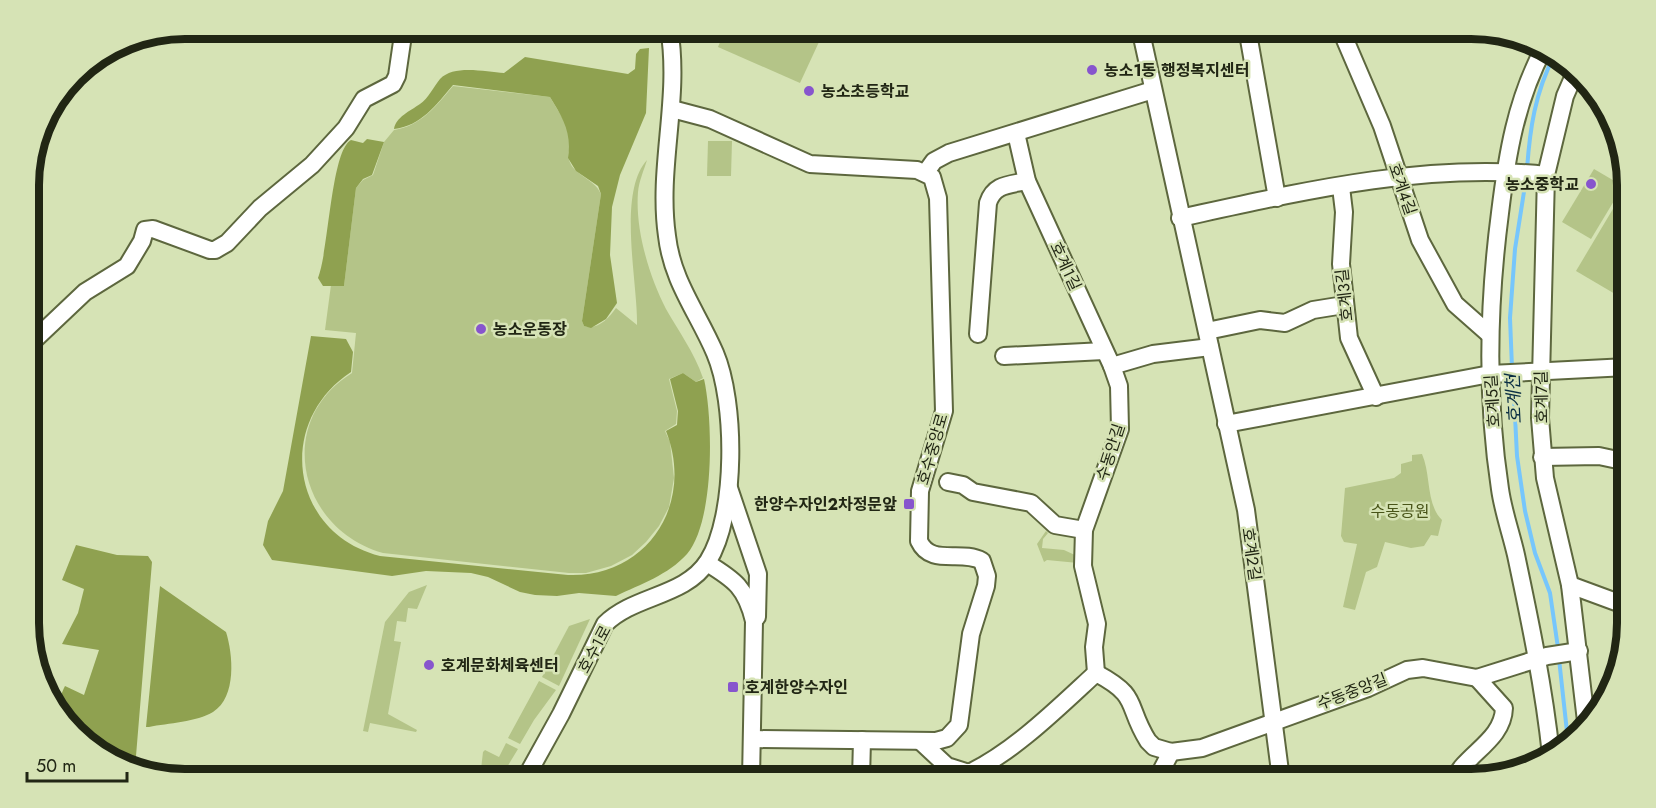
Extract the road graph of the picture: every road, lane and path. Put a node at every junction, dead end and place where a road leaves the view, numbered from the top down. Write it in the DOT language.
graph roads {
  1 [pos="403,39"];
  2 [pos="670,39"];
  3 [pos="1142,39"];
  4 [pos="1248,39"];
  5 [pos="1345,39"];
  6 [pos="1540,57"];
  7 [pos="1572,80"];
  8 [pos="1153,90"];
  9 [pos="672,109"];
  10 [pos="1016,133"];
  11 [pos="1505,170"];
  12 [pos="926,172"];
  13 [pos="1541,174"];
  14 [pos="1400,178"];
  15 [pos="1027,182"];
  16 [pos="1341,187"];
  17 [pos="1277,198"];
  18 [pos="1180,218"];
  19 [pos="1344,305"];
  20 [pos="978,334"];
  21 [pos="1489,334"];
  22 [pos="39,336"];
  23 [pos="1208,339"];
  24 [pos="1104,351"];
  25 [pos="1004,356"];
  26 [pos="1112,366"];
  27 [pos="1617,367"];
  28 [pos="1534,370"];
  29 [pos="1490,374"];
  30 [pos="1376,397"];
  31 [pos="1226,424"];
  32 [pos="1542,457"];
  33 [pos="1617,460"];
  34 [pos="727,482"];
  35 [pos="948,482"];
  36 [pos="1084,530"];
  37 [pos="706,563"];
  38 [pos="1570,585"];
  39 [pos="1617,602"];
  40 [pos="754,641"];
  41 [pos="1574,652"];
  42 [pos="1541,658"];
  43 [pos="1096,673"];
  44 [pos="1478,678"];
  45 [pos="1585,714"];
  46 [pos="1275,721"];
  47 [pos="752,739"];
  48 [pos="862,741"];
  49 [pos="920,741"];
  50 [pos="1550,745"];
  51 [pos="1171,752"];
  52 [pos="531,769"];
  53 [pos="751,769"];
  54 [pos="861,769"];
  55 [pos="958,769"];
  56 [pos="977,769"];
  57 [pos="1162,769"];
  58 [pos="1280,769"];
  59 [pos="1459,769"];
  1 -- 22 [label="street"];
  2 -- 9 [label="street"];
  3 -- 8 [label="street, 호계2길"];
  4 -- 17 [label="street"];
  5 -- 14 [label="street, 호계4길"];
  6 -- 11 [label="street, 호계5길"];
  7 -- 13 [label="street, 호계7길"];
  8 -- 10 [label="street"];
  8 -- 18 [label="street, 호계2길"];
  9 -- 12 [label="street"];
  9 -- 34 [label="street"];
  10 -- 12 [label="street"];
  10 -- 15 [label="street, 호계1길"];
  11 -- 13 [label="street"];
  11 -- 14 [label="street"];
  11 -- 21 [label="street, 호계5길"];
  12 -- 49 [label="street, 호수중앙로"];
  13 -- 28 [label="street, 호계7길"];
  14 -- 16 [label="street"];
  14 -- 21 [label="street, 호계4길"];
  15 -- 20 [label="street"];
  15 -- 24 [label="street, 호계1길"];
  16 -- 17 [label="street"];
  16 -- 19 [label="street, 호계3길"];
  17 -- 18 [label="street"];
  18 -- 23 [label="street, 호계2길"];
  19 -- 23 [label="street"];
  19 -- 30 [label="street, 호계3길"];
  21 -- 29 [label="street, 호계5길"];
  23 -- 26 [label="street"];
  23 -- 31 [label="street, 호계2길"];
  24 -- 25 [label="street"];
  24 -- 26 [label="street, 호계1길"];
  26 -- 36 [label="street, 수동안길"];
  27 -- 28 [label="street"];
  28 -- 29 [label="street"];
  28 -- 32 [label="street, 호계7길"];
  29 -- 30 [label="street"];
  29 -- 42 [label="street, 호계5길"];
  30 -- 31 [label="street"];
  31 -- 46 [label="street, 호계2길"];
  32 -- 33 [label="street"];
  32 -- 38 [label="street, 호계7길"];
  34 -- 37 [label="street"];
  34 -- 40 [label="street"];
  35 -- 36 [label="street"];
  36 -- 43 [label="street, 수동안길"];
  37 -- 40 [label="street"];
  37 -- 52 [label="street, 호수1로"];
  38 -- 39 [label="street"];
  38 -- 41 [label="street, 호계7길"];
  40 -- 47 [label="street"];
  41 -- 42 [label="street, 수동중앙길"];
  41 -- 45 [label="street, 호계7길"];
  42 -- 44 [label="street, 수동중앙길"];
  42 -- 50 [label="street, 호계5길"];
  43 -- 51 [label="street"];
  43 -- 56 [label="street"];
  44 -- 46 [label="street, 수동중앙길"];
  44 -- 59 [label="street"];
  46 -- 51 [label="street, 수동중앙길"];
  46 -- 58 [label="street, 호계2길"];
  47 -- 48 [label="street, 호수중앙로"];
  47 -- 53 [label="street"];
  48 -- 49 [label="street, 호수중앙로"];
  48 -- 54 [label="street"];
  49 -- 55 [label="street"];
  51 -- 57 [label="street"];
}
